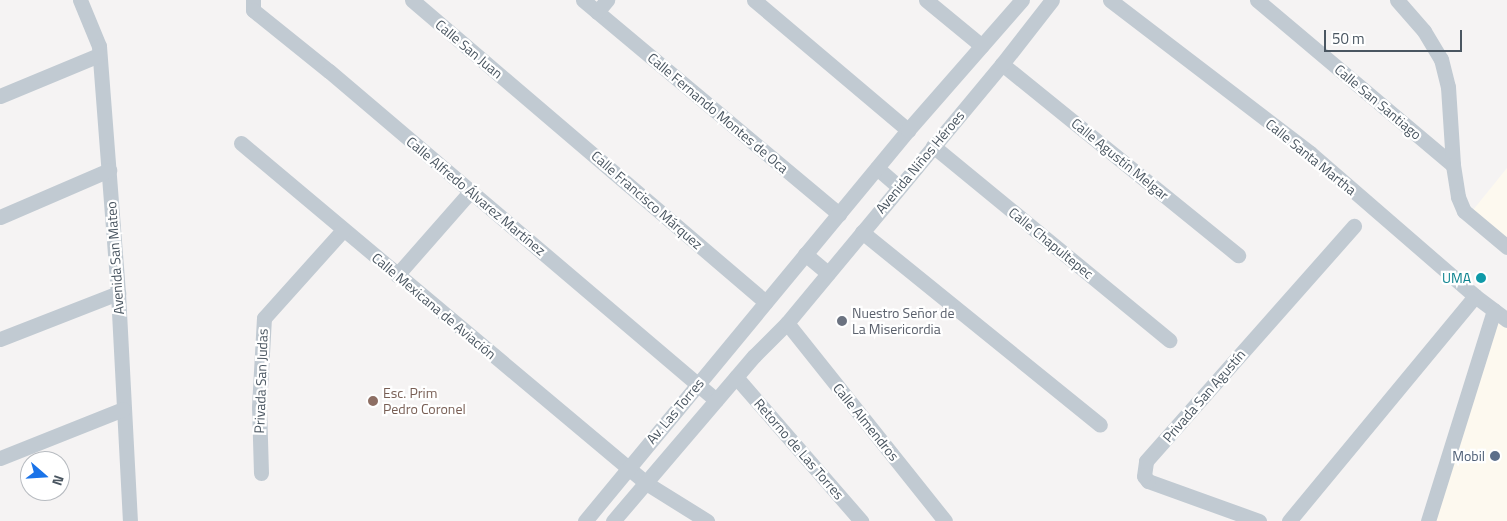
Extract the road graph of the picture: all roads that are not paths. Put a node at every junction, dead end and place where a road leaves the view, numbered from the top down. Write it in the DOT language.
graph roads {
  1 [pos="80,0"];
  2 [pos="412,0"];
  3 [pos="583,0"];
  4 [pos="607,0"];
  5 [pos="754,0"];
  6 [pos="926,0"];
  7 [pos="1022,0"];
  8 [pos="1052,0"];
  9 [pos="1110,0"];
  10 [pos="1257,0"];
  11 [pos="1397,0"];
  12 [pos="253,5"];
  13 [pos="597,12"];
  14 [pos="982,46"];
  15 [pos="99,55"];
  16 [pos="1002,64"];
  17 [pos="0,96"];
  18 [pos="527,98"];
  19 [pos="908,130"];
  20 [pos="241,143"];
  21 [pos="933,146"];
  22 [pos="1453,166"];
  23 [pos="877,168"];
  24 [pos="109,170"];
  25 [pos="899,187"];
  26 [pos="470,192"];
  27 [pos="839,214"];
  28 [pos="0,217"];
  29 [pos="1354,226"];
  30 [pos="343,230"];
  31 [pos="862,232"];
  32 [pos="1507,247"];
  33 [pos="805,254"];
  34 [pos="1238,254"];
  35 [pos="828,273"];
  36 [pos="397,275"];
  37 [pos="118,293"];
  38 [pos="1475,296"];
  39 [pos="766,302"];
  40 [pos="1494,310"];
  41 [pos="1507,320"];
  42 [pos="787,322"];
  43 [pos="0,339"];
  44 [pos="1169,340"];
  45 [pos="736,377"];
  46 [pos="698,383"];
  47 [pos="716,400"];
  48 [pos="123,409"];
  49 [pos="1100,425"];
  50 [pos="0,458"];
  51 [pos="628,468"];
  52 [pos="261,473"];
  53 [pos="646,482"];
  54 [pos="128,520"];
  55 [pos="585,521"];
  56 [pos="613,521"];
  57 [pos="707,521"];
  58 [pos="861,521"];
  59 [pos="945,521"];
  60 [pos="1259,521"];
  61 [pos="1289,521"];
  62 [pos="1428,521"];
  1 -- 15 [label="street, Avenida San Mateo"];
  2 -- 18 [label="street, Calle San Juan"];
  3 -- 13 [label="street, Calle Fernando Montes de Oca"];
  4 -- 13 [label="street"];
  5 -- 19 [label="street"];
  6 -- 14 [label="street"];
  7 -- 14 [label="street, Avenida Niños Héroes"];
  8 -- 16 [label="street, Avenida Niños Héroes"];
  9 -- 38 [label="street, Calle Santa Martha"];
  10 -- 22 [label="street, Calle San Santiago"];
  11 -- 22 [label="street"];
  12 -- 26 [label="street, Calle Alfredo Álvarez Martínez"];
  13 -- 27 [label="street, Calle Fernando Montes de Oca"];
  14 -- 19 [label="street, Avenida Niños Héroes"];
  15 -- 17 [label="street"];
  15 -- 24 [label="street, Avenida San Mateo"];
  16 -- 21 [label="street, Avenida Niños Héroes"];
  16 -- 34 [label="street, Calle Agustín Melgar"];
  18 -- 39 [label="street, Calle Francisco Márquez"];
  19 -- 23 [label="street, Avenida Niños Héroes"];
  20 -- 30 [label="street, Calle Mexicana de Aviación"];
  21 -- 25 [label="street, Avenida Niños Héroes"];
  21 -- 44 [label="street, Calle Chapultepec"];
  22 -- 32 [label="street"];
  23 -- 25 [label="street"];
  23 -- 27 [label="street, Avenida Niños Héroes"];
  24 -- 28 [label="street"];
  24 -- 37 [label="street, Avenida San Mateo"];
  25 -- 31 [label="street, Avenida Niños Héroes"];
  26 -- 36 [label="street"];
  26 -- 46 [label="street, Calle Alfredo Álvarez Martínez"];
  27 -- 33 [label="street, Avenida Niños Héroes"];
  29 -- 60 [label="street, Privada San Agustín"];
  30 -- 36 [label="street, Calle Mexicana de Aviación"];
  30 -- 52 [label="street, Privada San Judas"];
  31 -- 35 [label="street, Avenida Niños Héroes"];
  31 -- 49 [label="street"];
  33 -- 35 [label="street"];
  33 -- 39 [label="street, Avenida Niños Héroes"];
  35 -- 42 [label="street, Avenida Niños Héroes"];
  36 -- 51 [label="street, Calle Mexicana de Aviación"];
  37 -- 43 [label="street"];
  37 -- 48 [label="street, Avenida San Mateo"];
  38 -- 40 [label="street, Calle Santa Martha"];
  38 -- 61 [label="street"];
  39 -- 46 [label="street, Av. Las Torres"];
  40 -- 41 [label="street, Calle Santa Martha"];
  40 -- 62 [label="street"];
  42 -- 45 [label="street, Av. Las Torres"];
  42 -- 59 [label="street, Calle Almendros"];
  45 -- 47 [label="street, Av. Las Torres"];
  45 -- 58 [label="street, Retorno de Las Torres"];
  46 -- 47 [label="street, Calle Alfredo Álvarez Martínez"];
  46 -- 51 [label="street, Av. Las Torres"];
  47 -- 53 [label="street, Av. Las Torres"];
  48 -- 50 [label="street"];
  48 -- 54 [label="street, Avenida San Mateo"];
  51 -- 53 [label="street, Calle Mexicana de Aviación"];
  51 -- 55 [label="street, Av. Las Torres"];
  53 -- 56 [label="street, Av. Las Torres"];
  53 -- 57 [label="street"];
}
